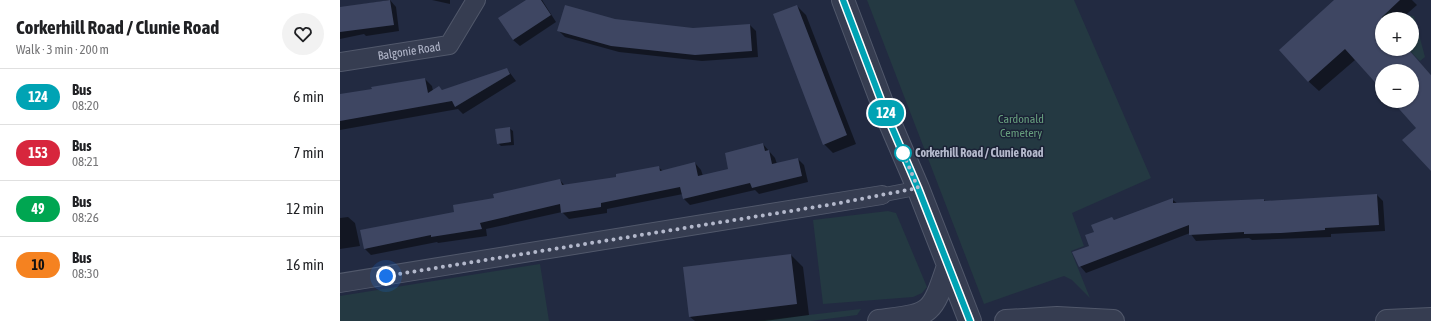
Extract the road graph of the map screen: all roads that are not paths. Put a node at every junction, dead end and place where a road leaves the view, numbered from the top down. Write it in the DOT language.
graph roads {
  1 [pos="476,0"];
  2 [pos="843,0"];
  3 [pos="340,62"];
  4 [pos="918,188"];
  5 [pos="882,195"];
  6 [pos="948,266"];
  7 [pos="340,283"];
  8 [pos="1431,319"];
  9 [pos="879,321"];
  10 [pos="970,321"];
  11 [pos="1006,321"];
  12 [pos="1113,321"];
  13 [pos="1387,321"];
  1 -- 3 [label="street, Balgonie Road"];
  2 -- 4 [label="street"];
  4 -- 5 [label="street"];
  4 -- 6 [label="street"];
  5 -- 7 [label="street"];
  6 -- 9 [label="street"];
  6 -- 10 [label="street"];
  8 -- 13 [label="street"];
  11 -- 12 [label="street"];
}
